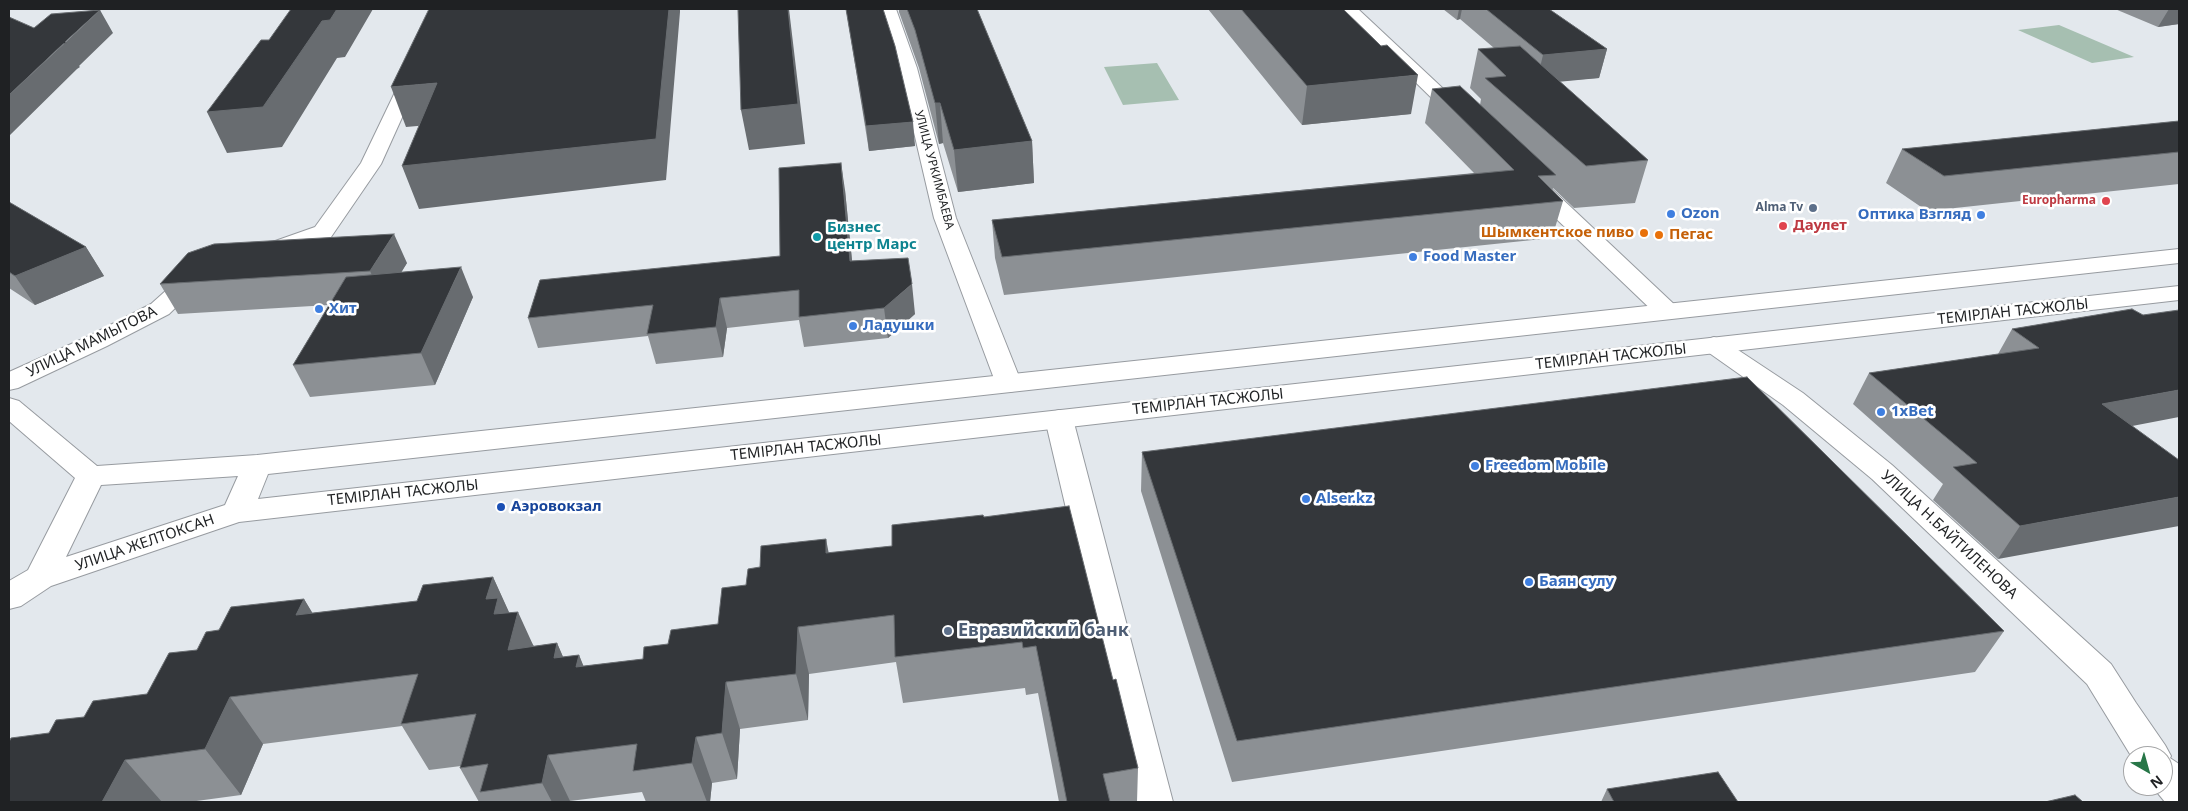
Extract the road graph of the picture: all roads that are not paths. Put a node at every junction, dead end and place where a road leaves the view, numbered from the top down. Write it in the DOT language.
graph roads {
  1 [pos="443,9"];
  2 [pos="888,9"];
  3 [pos="1349,9"];
  4 [pos="1471,125"];
  5 [pos="1521,172"];
  6 [pos="2179,256"];
  7 [pos="251,257"];
  8 [pos="214,270"];
  9 [pos="2179,293"];
  10 [pos="1668,312"];
  11 [pos="1714,345"];
  12 [pos="9,382"];
  13 [pos="1009,384"];
  14 [pos="9,407"];
  15 [pos="1059,419"];
  16 [pos="257,466"];
  17 [pos="91,476"];
  18 [pos="237,512"];
  19 [pos="40,578"];
  20 [pos="9,597"];
  21 [pos="2145,746"];
  22 [pos="1154,802"];
  1 -- 7 [label="main road"];
  2 -- 13 [label="main road, УЛИЦА УРКИМБАЕВА"];
  3 -- 4 [label="main road"];
  5 -- 10 [label="main road"];
  6 -- 10 [label="main road"];
  8 -- 12 [label="main road, УЛИЦА МАМЫТОВА"];
  9 -- 11 [label="main road, ТЕМІРЛАН ТАСЖОЛЫ"];
  10 -- 13 [label="main road"];
  11 -- 15 [label="main road, ТЕМІРЛАН ТАСЖОЛЫ"];
  11 -- 21 [label="main road, УЛИЦА Н.БАЙТИЛЕНОВА"];
  13 -- 16 [label="main road"];
  14 -- 17 [label="main road"];
  15 -- 18 [label="main road, ТЕМІРЛАН ТАСЖОЛЫ"];
  15 -- 22 [label="main road"];
  16 -- 17 [label="main road"];
  16 -- 18 [label="main road"];
  17 -- 19 [label="main road"];
  18 -- 19 [label="main road, УЛИЦА ЖЕЛТОКСАН"];
  19 -- 20 [label="main road, УЛИЦА ЖЕЛТОКСАН"];
}
